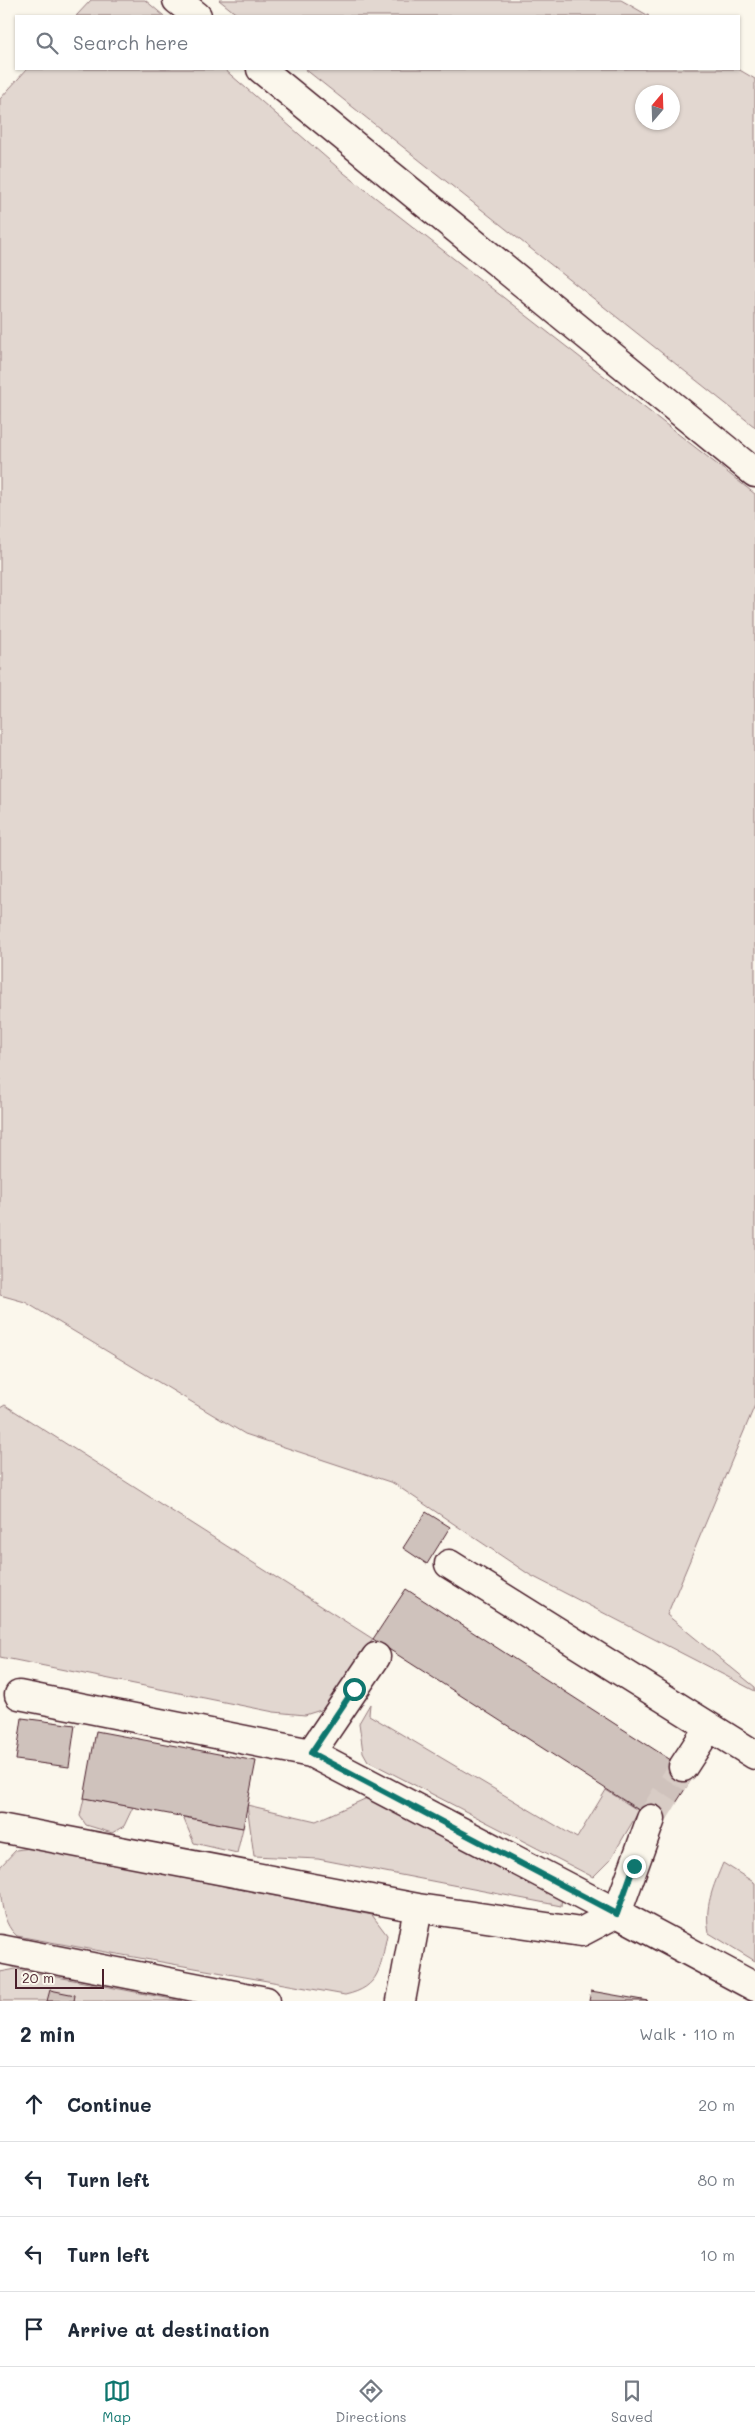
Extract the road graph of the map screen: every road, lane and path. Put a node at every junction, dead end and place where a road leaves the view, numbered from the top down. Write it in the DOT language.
graph roads {
  1 [pos="178,0"];
  2 [pos="196,15"];
  3 [pos="262,70"];
  4 [pos="755,473"];
  5 [pos="449,1564"];
  6 [pos="376,1657"];
  7 [pos="19,1694"];
  8 [pos="709,1727"];
  9 [pos="311,1753"];
  10 [pos="755,1755"];
  11 [pos="683,1767"];
  12 [pos="652,1819"];
  13 [pos="0,1828"];
  14 [pos="418,1908"];
  15 [pos="617,1914"];
  16 [pos="0,1950"];
  17 [pos="755,1987"];
  18 [pos="266,2001"];
  19 [pos="400,2001"];
  1 -- 2 [label="main road"];
  3 -- 4 [label="main road"];
  5 -- 8 [label="main road"];
  6 -- 9 [label="main road"];
  7 -- 9 [label="main road"];
  8 -- 10 [label="main road"];
  8 -- 11 [label="main road"];
  9 -- 15 [label="main road"];
  12 -- 15 [label="main road"];
  13 -- 14 [label="main road"];
  14 -- 15 [label="main road"];
  14 -- 19 [label="main road"];
  15 -- 17 [label="main road"];
  16 -- 18 [label="main road"];
}
